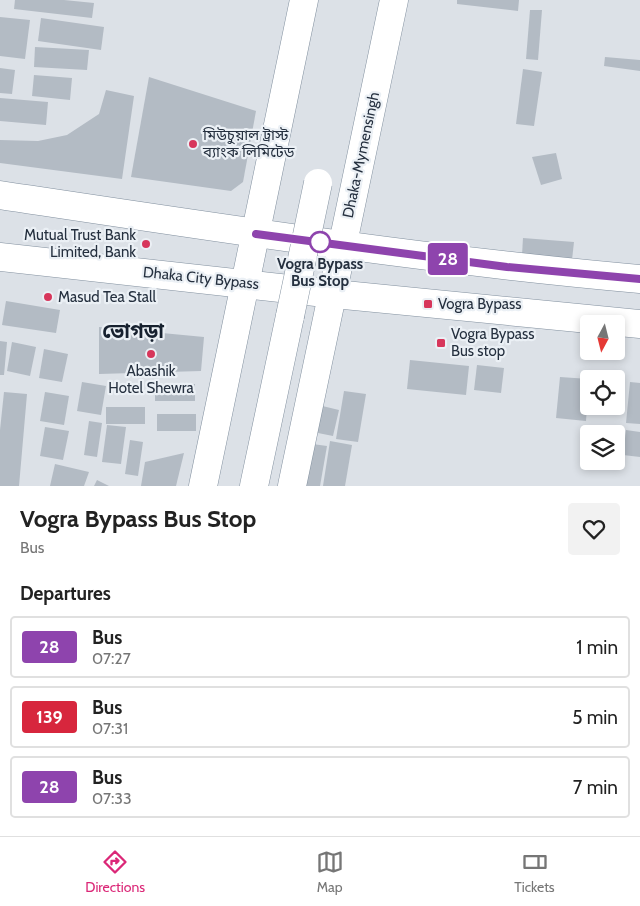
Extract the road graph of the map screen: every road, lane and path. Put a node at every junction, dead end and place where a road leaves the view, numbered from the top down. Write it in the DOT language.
graph roads {
  1 [pos="304,0"];
  2 [pos="394,0"];
  3 [pos="318,183"];
  4 [pos="0,196"];
  5 [pos="256,234"];
  6 [pos="343,245"];
  7 [pos="0,257"];
  8 [pos="640,279"];
  9 [pos="247,283"];
  10 [pos="334,294"];
  11 [pos="640,324"];
  12 [pos="203,486"];
  13 [pos="254,486"];
  14 [pos="292,486"];
  1 -- 5 [label="highway"];
  2 -- 6 [label="highway, Dhaka-Mymensingh"];
  3 -- 13 [label="highway, bridge"];
  4 -- 5 [label="highway"];
  5 -- 6 [label="highway"];
  5 -- 9 [label="highway"];
  6 -- 8 [label="highway"];
  6 -- 10 [label="highway, Dhaka-Mymensingh"];
  7 -- 9 [label="highway, Dhaka City Bypass"];
  9 -- 10 [label="highway, Dhaka City Bypass"];
  9 -- 12 [label="highway"];
  10 -- 11 [label="highway, Dhaka City Bypass"];
  10 -- 14 [label="highway, Dhaka-Mymensingh"];
}
